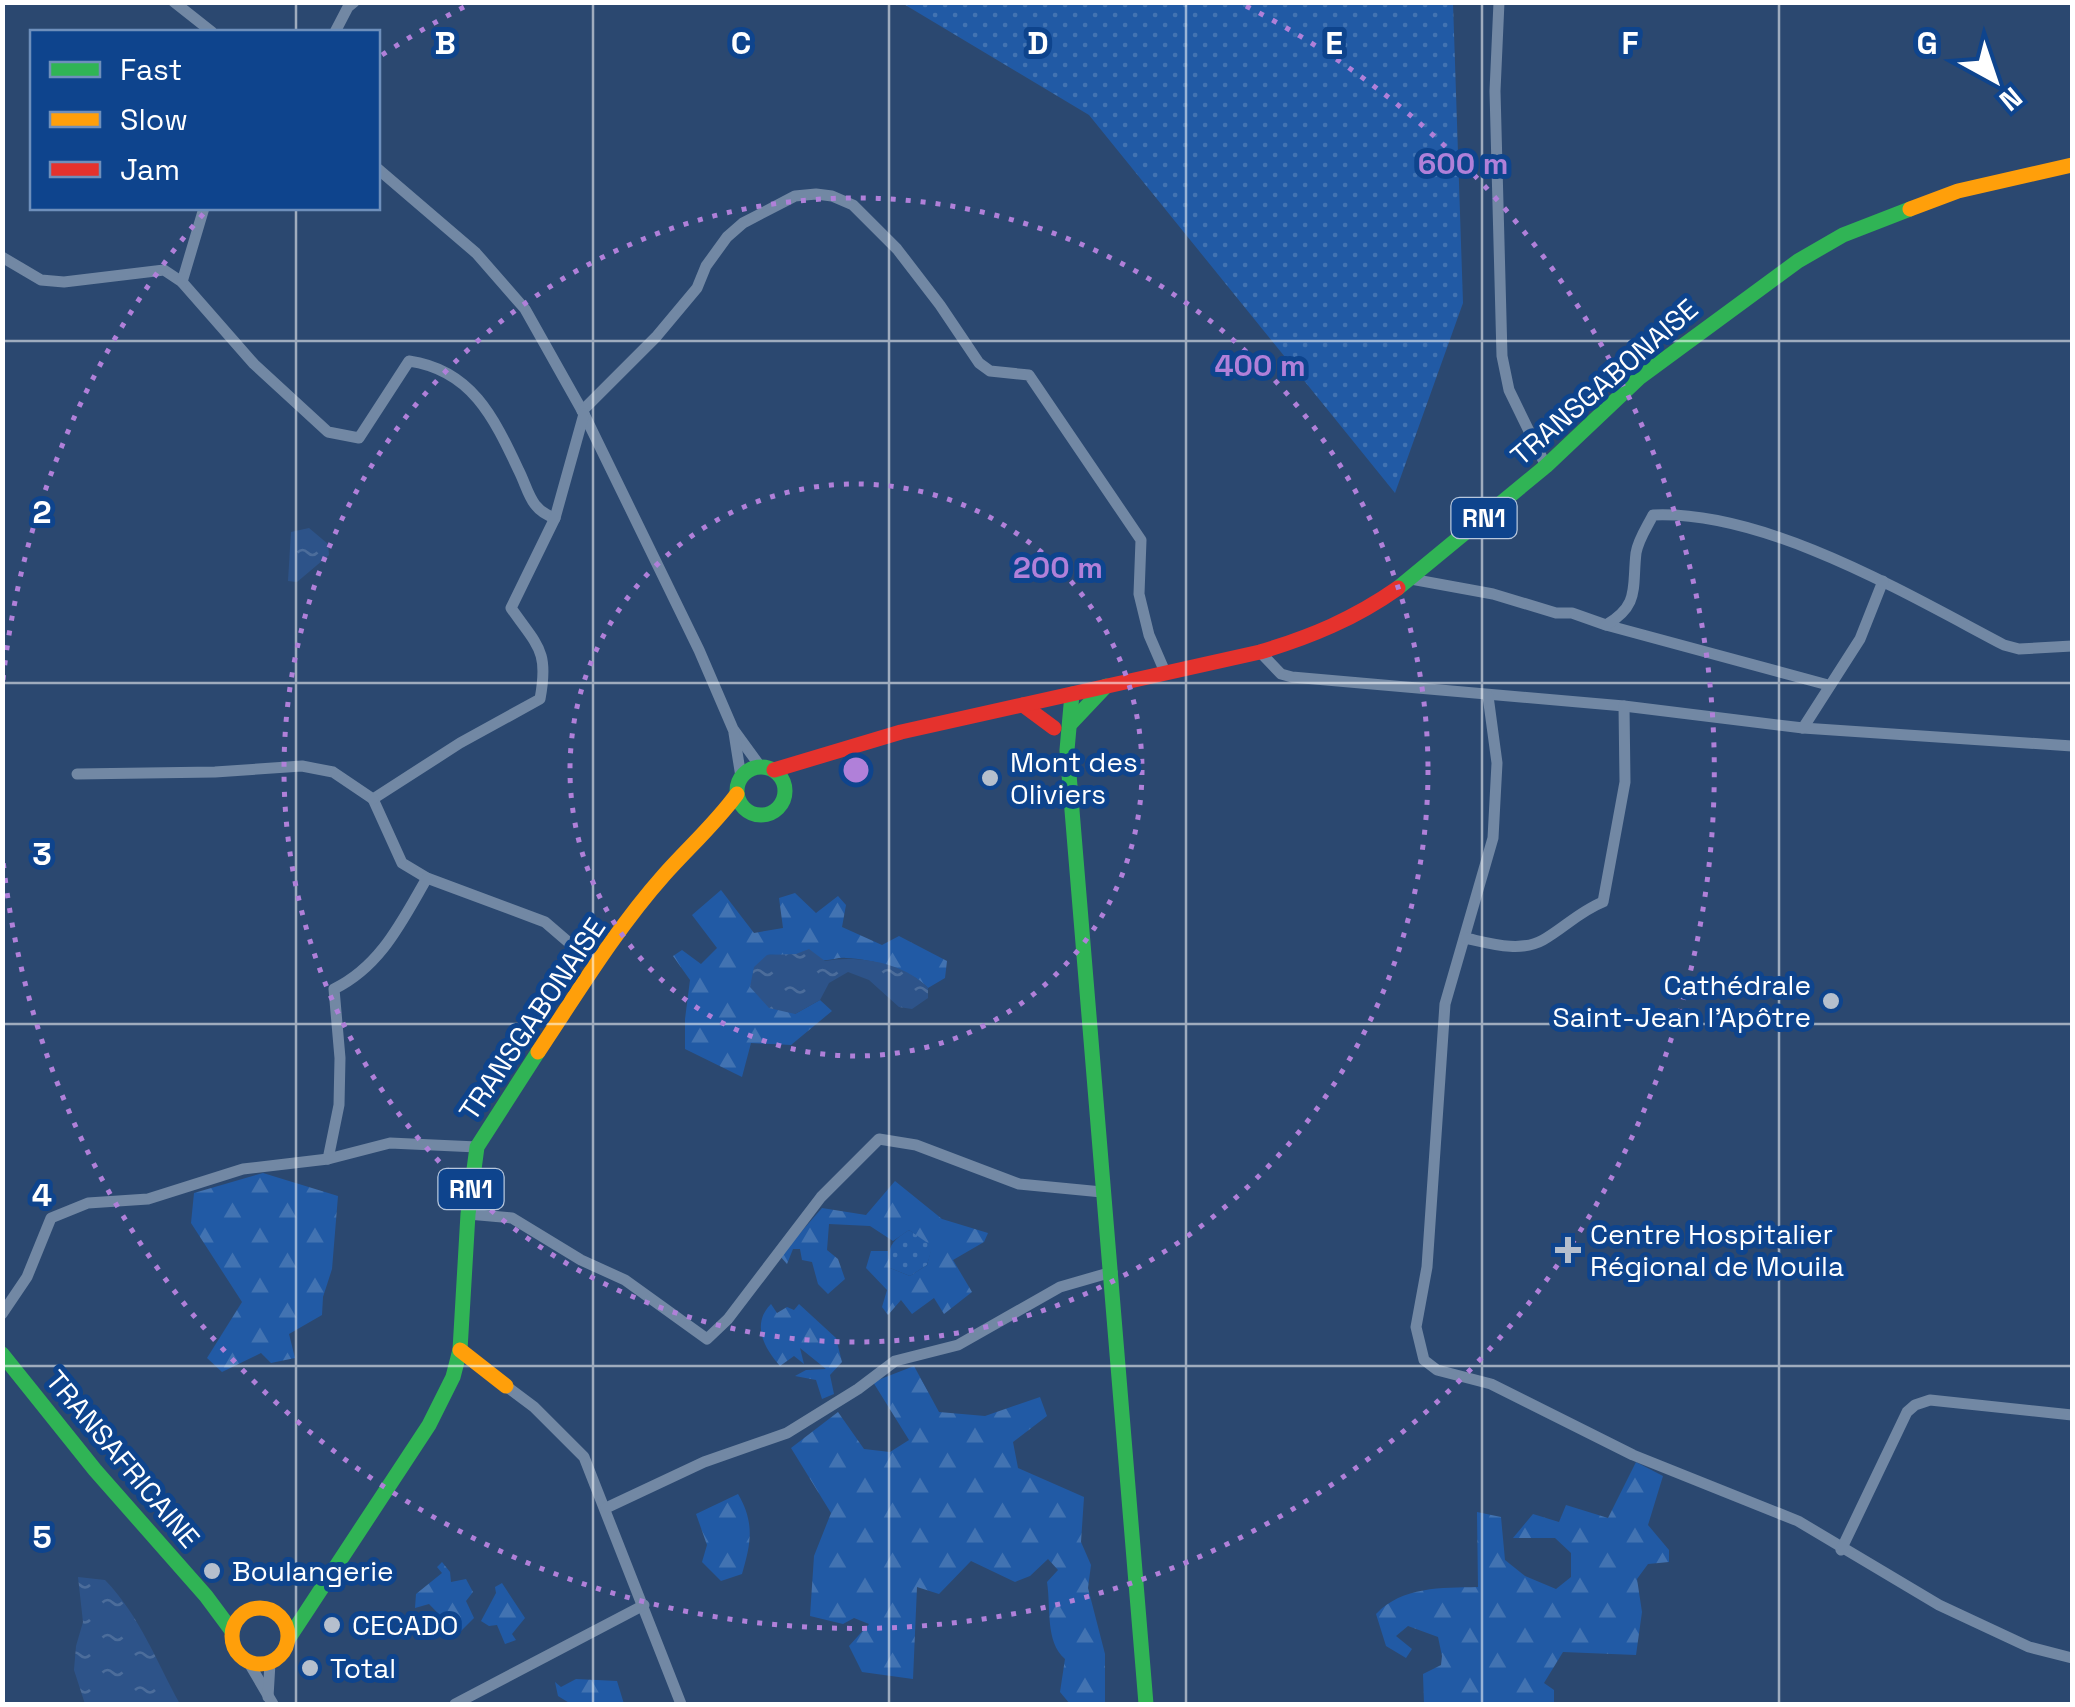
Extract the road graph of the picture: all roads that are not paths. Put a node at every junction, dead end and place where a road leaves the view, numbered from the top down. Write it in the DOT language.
graph roads {
  1 [pos="174,2"];
  2 [pos="354,2"];
  3 [pos="1499,2"];
  4 [pos="209,30"];
  5 [pos="336,30"];
  6 [pos="2072,165"];
  7 [pos="380,171"];
  8 [pos="203,210"];
  9 [pos="2,256"];
  10 [pos="182,282"];
  11 [pos="583,412"];
  12 [pos="1546,466"];
  13 [pos="555,518"];
  14 [pos="1411,579"];
  15 [pos="1883,581"];
  16 [pos="1606,626"];
  17 [pos="2072,646"];
  18 [pos="1260,652"];
  19 [pos="1164,672"];
  20 [pos="1828,685"];
  21 [pos="1106,686"];
  22 [pos="1072,694"];
  23 [pos="1488,696"];
  24 [pos="1051,699"];
  25 [pos="1023,706"];
  26 [pos="1624,706"];
  27 [pos="1071,723"];
  28 [pos="733,728"];
  29 [pos="1054,728"];
  30 [pos="1803,728"];
  31 [pos="2072,746"];
  32 [pos="1067,750"];
  33 [pos="837,752"];
  34 [pos="766,768"];
  35 [pos="76,774"];
  36 [pos="741,777"];
  37 [pos="785,788"];
  38 [pos="737,794"];
  39 [pos="374,799"];
  40 [pos="747,811"];
  41 [pos="712,826"];
  42 [pos="428,878"];
  43 [pos="1465,938"];
  44 [pos="595,964"];
  45 [pos="477,1147"];
  46 [pos="328,1160"];
  47 [pos="1102,1192"];
  48 [pos="468,1214"];
  49 [pos="1112,1272"];
  50 [pos="2,1314"];
  51 [pos="460,1350"];
  52 [pos="2,1354"];
  53 [pos="453,1377"];
  54 [pos="506,1386"];
  55 [pos="2072,1415"];
  56 [pos="606,1508"];
  57 [pos="1842,1550"];
  58 [pos="318,1591"];
  59 [pos="206,1596"];
  60 [pos="644,1604"];
  61 [pos="274,1611"];
  62 [pos="245,1613"];
  63 [pos="232,1631"];
  64 [pos="289,1638"];
  65 [pos="2072,1658"];
  66 [pos="249,1662"];
  67 [pos="270,1663"];
  68 [pos="271,1700"];
  69 [pos="455,1704"];
  70 [pos="681,1704"];
  71 [pos="1146,1704"];
  1 -- 4 [label="street"];
  2 -- 5 [label="street"];
  3 -- 12 [label="street"];
  6 -- 12 [label="main road, TRANSGABONAISE / RN1"];
  7 -- 11 [label="street"];
  8 -- 10 [label="street"];
  9 -- 10 [label="street"];
  10 -- 13 [label="street"];
  11 -- 13 [label="street"];
  11 -- 19 [label="street"];
  11 -- 28 [label="street"];
  12 -- 14 [label="main road, TRANSGABONAISE / RN1"];
  13 -- 39 [label="street"];
  14 -- 16 [label="street"];
  14 -- 18 [label="main road, TRANSGABONAISE / RN1"];
  15 -- 16 [label="street"];
  15 -- 17 [label="street"];
  15 -- 20 [label="street"];
  16 -- 20 [label="street"];
  18 -- 19 [label="main road, TRANSGABONAISE / RN1"];
  18 -- 23 [label="street"];
  19 -- 21 [label="main road, TRANSGABONAISE / RN1"];
  20 -- 30 [label="street"];
  21 -- 22 [label="main road, TRANSGABONAISE / RN1"];
  21 -- 27 [label="main road"];
  22 -- 24 [label="main road, TRANSGABONAISE / RN1"];
  22 -- 27 [label="main road"];
  23 -- 26 [label="street"];
  23 -- 43 [label="street"];
  24 -- 25 [label="main road, TRANSGABONAISE / RN1"];
  24 -- 29 [label="main road"];
  25 -- 29 [label="main road"];
  25 -- 33 [label="main road, TRANSGABONAISE / RN1"];
  26 -- 30 [label="street"];
  26 -- 43 [label="street"];
  27 -- 32 [label="main road"];
  28 -- 34 [label="street"];
  28 -- 36 [label="street"];
  29 -- 32 [label="main road"];
  30 -- 31 [label="street"];
  32 -- 47 [label="main road"];
  33 -- 34 [label="main road, TRANSGABONAISE / RN1"];
  33 -- 37 [label="main road, TRANSGABONAISE / RN1"];
  34 -- 36 [label="main road"];
  34 -- 37 [label="main road"];
  35 -- 39 [label="street"];
  36 -- 38 [label="main road"];
  37 -- 40 [label="main road"];
  38 -- 40 [label="main road"];
  38 -- 41 [label="main road, TRANSGABONAISE / RN1"];
  39 -- 42 [label="street"];
  40 -- 41 [label="main road, TRANSGABONAISE / RN1"];
  41 -- 44 [label="main road, TRANSGABONAISE / RN1"];
  42 -- 44 [label="street"];
  42 -- 46 [label="street"];
  43 -- 57 [label="street"];
  44 -- 45 [label="main road, TRANSGABONAISE / RN1"];
  45 -- 46 [label="street"];
  45 -- 48 [label="main road, TRANSGABONAISE / RN1"];
  46 -- 50 [label="street"];
  47 -- 48 [label="street"];
  47 -- 49 [label="main road"];
  48 -- 51 [label="main road, TRANSGABONAISE / RN1"];
  49 -- 56 [label="street"];
  49 -- 71 [label="main road"];
  51 -- 53 [label="main road, TRANSGABONAISE / RN1"];
  51 -- 54 [label="main road"];
  52 -- 59 [label="main road, TRANSAFRICAINE"];
  53 -- 54 [label="main road"];
  53 -- 58 [label="main road, TRANSGABONAISE / RN1"];
  54 -- 56 [label="street"];
  55 -- 57 [label="street"];
  56 -- 60 [label="street"];
  57 -- 65 [label="street"];
  58 -- 61 [label="main road"];
  58 -- 64 [label="main road, TRANSGABONAISE / RN1"];
  59 -- 62 [label="main road"];
  59 -- 63 [label="main road, TRANSAFRICAINE"];
  60 -- 69 [label="street"];
  60 -- 70 [label="street"];
  61 -- 62 [label="main road"];
  61 -- 64 [label="main road"];
  62 -- 63 [label="main road"];
  63 -- 66 [label="main road"];
  64 -- 67 [label="main road"];
  66 -- 67 [label="main road"];
  66 -- 68 [label="street"];
  67 -- 68 [label="street"];
}
